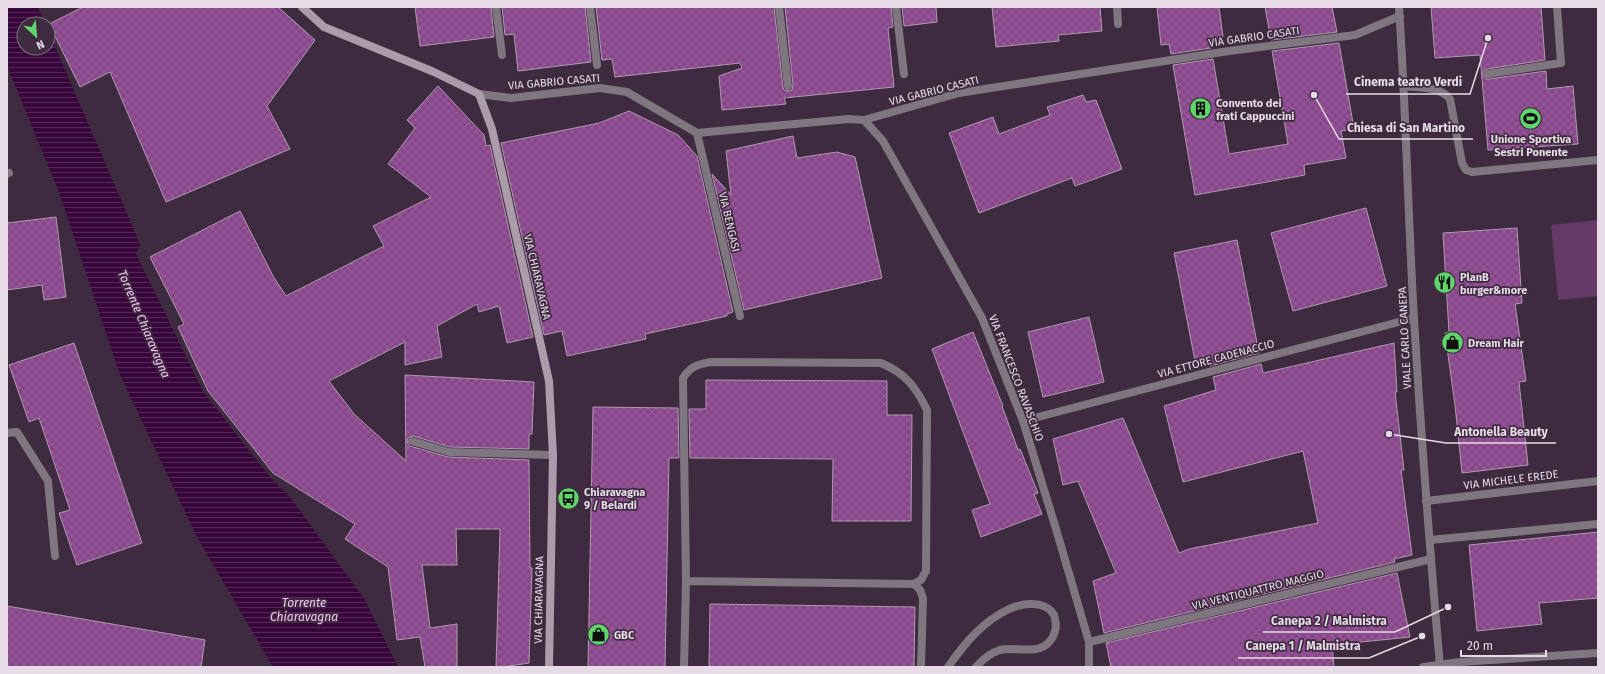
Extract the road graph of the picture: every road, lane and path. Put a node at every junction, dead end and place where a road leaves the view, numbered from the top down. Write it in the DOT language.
graph roads {
  1 [pos="302,7"];
  2 [pos="496,7"];
  3 [pos="590,7"];
  4 [pos="779,7"];
  5 [pos="896,7"];
  6 [pos="1117,7"];
  7 [pos="1399,7"];
  8 [pos="1557,7"];
  9 [pos="1400,16"];
  10 [pos="1118,24"];
  11 [pos="502,55"];
  12 [pos="597,65"];
  13 [pos="904,74"];
  14 [pos="1488,74"];
  15 [pos="788,86"];
  16 [pos="1404,86"];
  17 [pos="479,94"];
  18 [pos="864,120"];
  19 [pos="698,133"];
  20 [pos="1598,160"];
  21 [pos="740,316"];
  22 [pos="1414,318"];
  23 [pos="1023,421"];
  24 [pos="7,433"];
  25 [pos="412,441"];
  26 [pos="553,455"];
  27 [pos="1598,481"];
  28 [pos="1426,501"];
  29 [pos="1598,524"];
  30 [pos="1430,540"];
  31 [pos="55,556"];
  32 [pos="1431,559"];
  33 [pos="686,581"];
  34 [pos="914,584"];
  35 [pos="1089,642"];
  36 [pos="1598,653"];
  37 [pos="1440,666"];
  38 [pos="549,667"];
  39 [pos="684,667"];
  40 [pos="921,667"];
  41 [pos="948,667"];
  42 [pos="976,667"];
  43 [pos="1089,667"];
  44 [pos="1423,667"];
  1 -- 17 [label="main road"];
  2 -- 11 [label="street"];
  3 -- 12 [label="street"];
  4 -- 15 [label="street"];
  5 -- 13 [label="street"];
  6 -- 10 [label="street"];
  7 -- 9 [label="street, VIALE CARLO CANEPA"];
  8 -- 14 [label="street"];
  9 -- 16 [label="street, VIALE CARLO CANEPA"];
  9 -- 18 [label="street, VIA GABRIO CASATI"];
  16 -- 20 [label="street"];
  16 -- 22 [label="street, VIALE CARLO CANEPA"];
  17 -- 19 [label="street, VIA GABRIO CASATI"];
  17 -- 26 [label="main road, VIA CHIARAVAGNA"];
  18 -- 19 [label="street, VIA GABRIO CASATI"];
  18 -- 23 [label="street, VIA FRANCESCO RAVASCHIO"];
  19 -- 21 [label="street, VIA BENGASI"];
  22 -- 23 [label="street, VIA ETTORE CADENACCIO"];
  22 -- 28 [label="street, VIALE CARLO CANEPA"];
  23 -- 35 [label="street, VIA FRANCESCO RAVASCHIO"];
  24 -- 31 [label="street"];
  25 -- 26 [label="street"];
  26 -- 38 [label="main road, VIA CHIARAVAGNA"];
  27 -- 28 [label="street, VIA MICHELE EREDE"];
  28 -- 30 [label="street, VIALE CARLO CANEPA"];
  29 -- 30 [label="street"];
  30 -- 32 [label="street, VIALE CARLO CANEPA"];
  32 -- 35 [label="street, VIA VENTIQUATTRO MAGGIO"];
  32 -- 37 [label="street, VIALE CARLO CANEPA"];
  33 -- 34 [label="street"];
  33 -- 34 [label="street"];
  33 -- 39 [label="street"];
  34 -- 40 [label="street"];
  35 -- 43 [label="street, VIA FRANCESCO RAVASCHIO"];
  36 -- 37 [label="street"];
  37 -- 44 [label="street"];
  41 -- 42 [label="street"];
}
